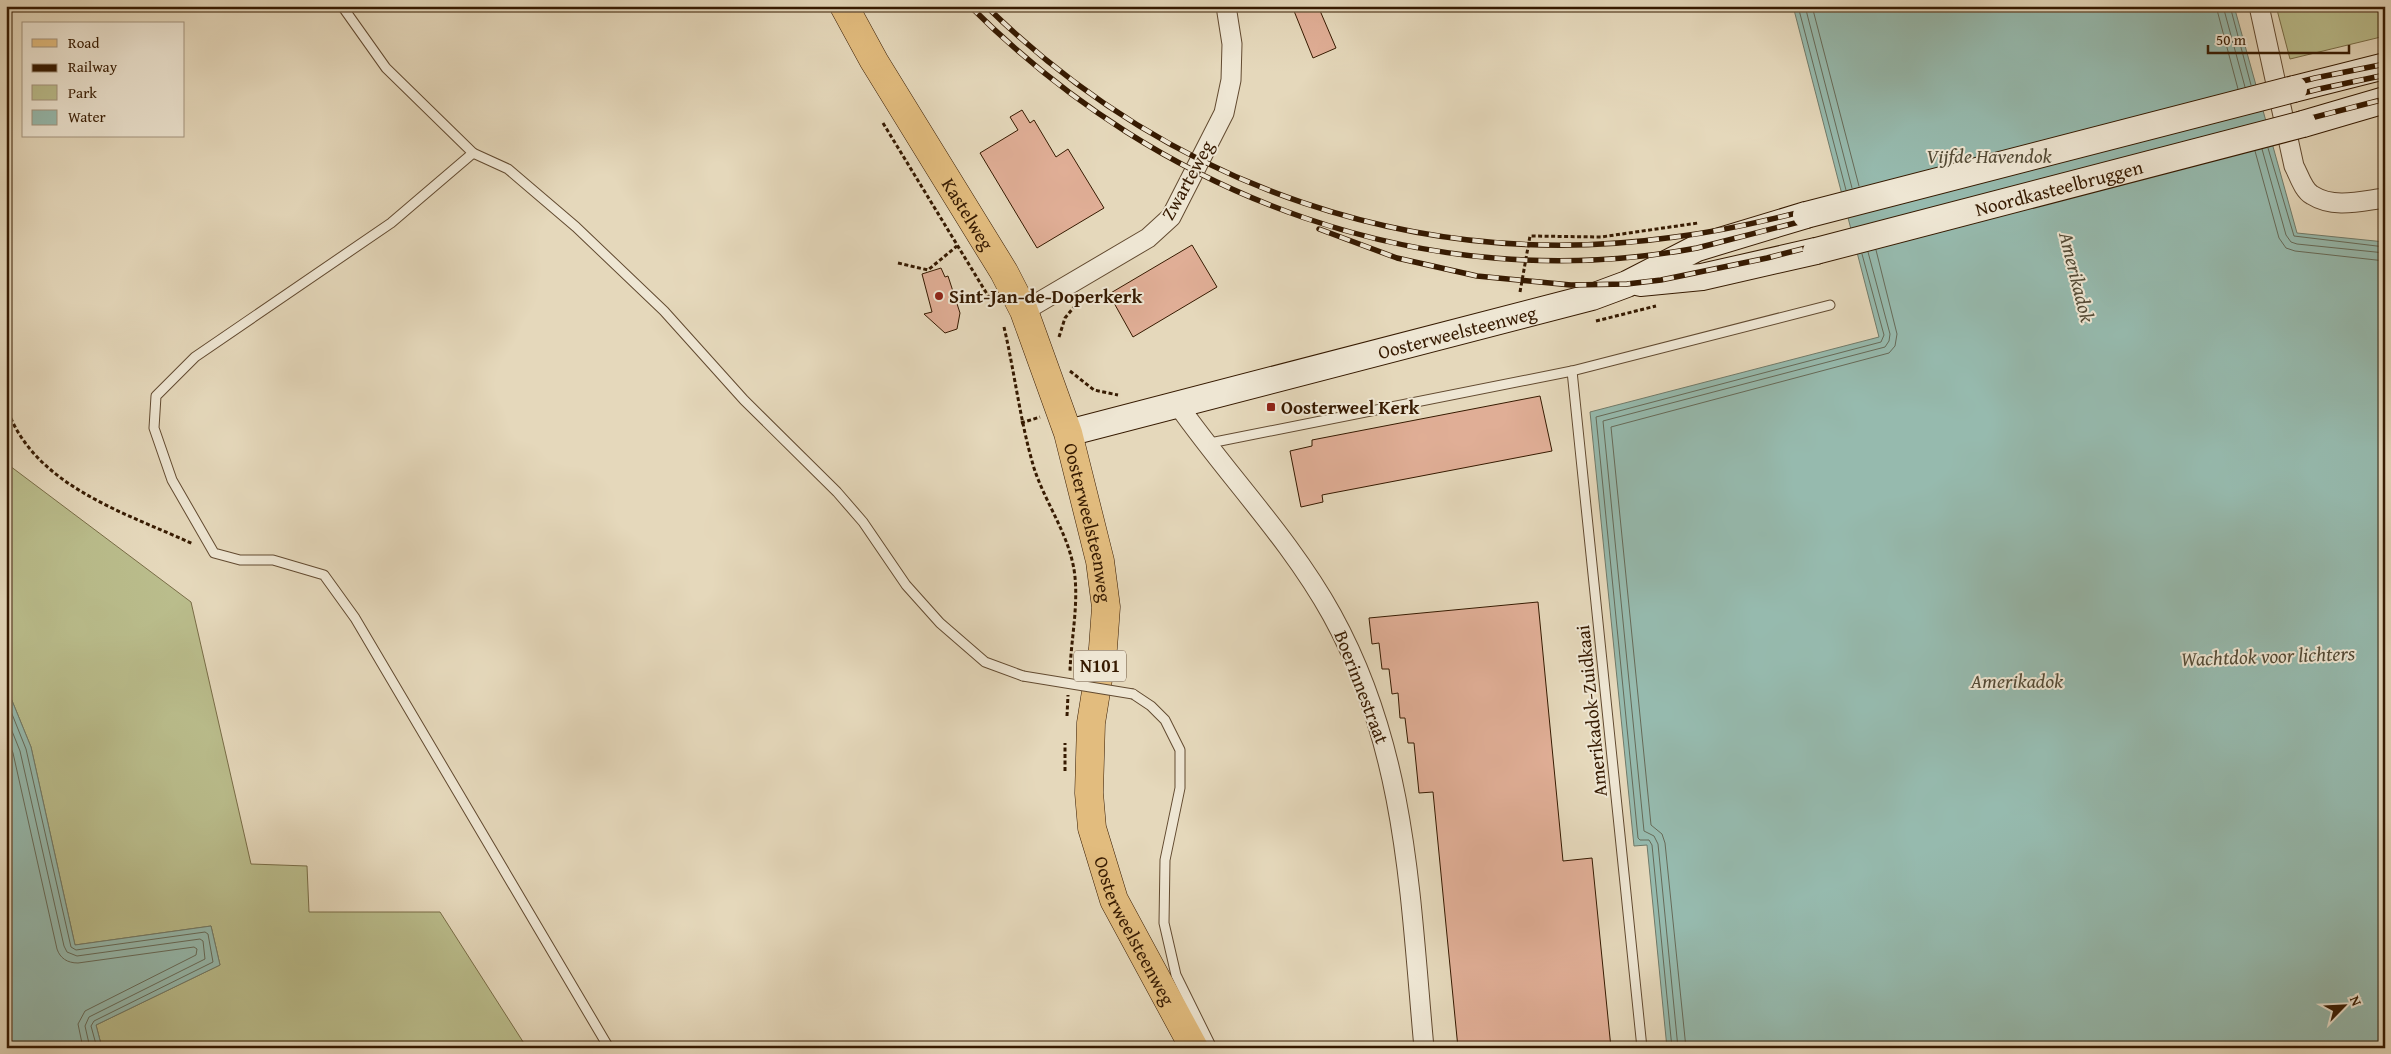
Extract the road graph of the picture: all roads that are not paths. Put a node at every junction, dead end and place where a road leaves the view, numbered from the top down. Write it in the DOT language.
graph roads {
  1 [pos="342,6"];
  2 [pos="844,6"];
  3 [pos="1226,6"];
  4 [pos="2259,6"];
  5 [pos="2385,66"];
  6 [pos="2385,100"];
  7 [pos="473,152"];
  8 [pos="2385,198"];
  9 [pos="1806,215"];
  10 [pos="1816,252"];
  11 [pos="1627,284"];
  12 [pos="1830,305"];
  13 [pos="1013,315"];
  14 [pos="1572,371"];
  15 [pos="1178,405"];
  16 [pos="1068,433"];
  17 [pos="1205,444"];
  18 [pos="609,1048"];
  19 [pos="1194,1048"];
  20 [pos="1212,1048"];
  21 [pos="1424,1048"];
  22 [pos="1642,1048"];
  1 -- 7 [label="lane"];
  2 -- 13 [label="main road, Kastelweg"];
  3 -- 13 [label="street, Zwarteweg"];
  4 -- 8 [label="street"];
  5 -- 9 [label="main road, Noordkasteelbruggen, bridge"];
  6 -- 10 [label="main road, Noordkasteelbruggen, bridge"];
  7 -- 18 [label="lane"];
  7 -- 20 [label="lane, bridge"];
  9 -- 11 [label="main road, Oosterweelsteenweg"];
  10 -- 11 [label="main road, Oosterweelsteenweg"];
  11 -- 15 [label="main road, Oosterweelsteenweg"];
  12 -- 14 [label="lane"];
  13 -- 16 [label="main road, Kastelweg"];
  14 -- 17 [label="lane"];
  14 -- 22 [label="lane, Amerikadok-Zuidkaai"];
  15 -- 16 [label="main road, Oosterweelsteenweg"];
  15 -- 17 [label="street, Boerinnestraat"];
  16 -- 19 [label="main road, Oosterweelsteenweg / N101"];
  17 -- 21 [label="street, Boerinnestraat"];
}
